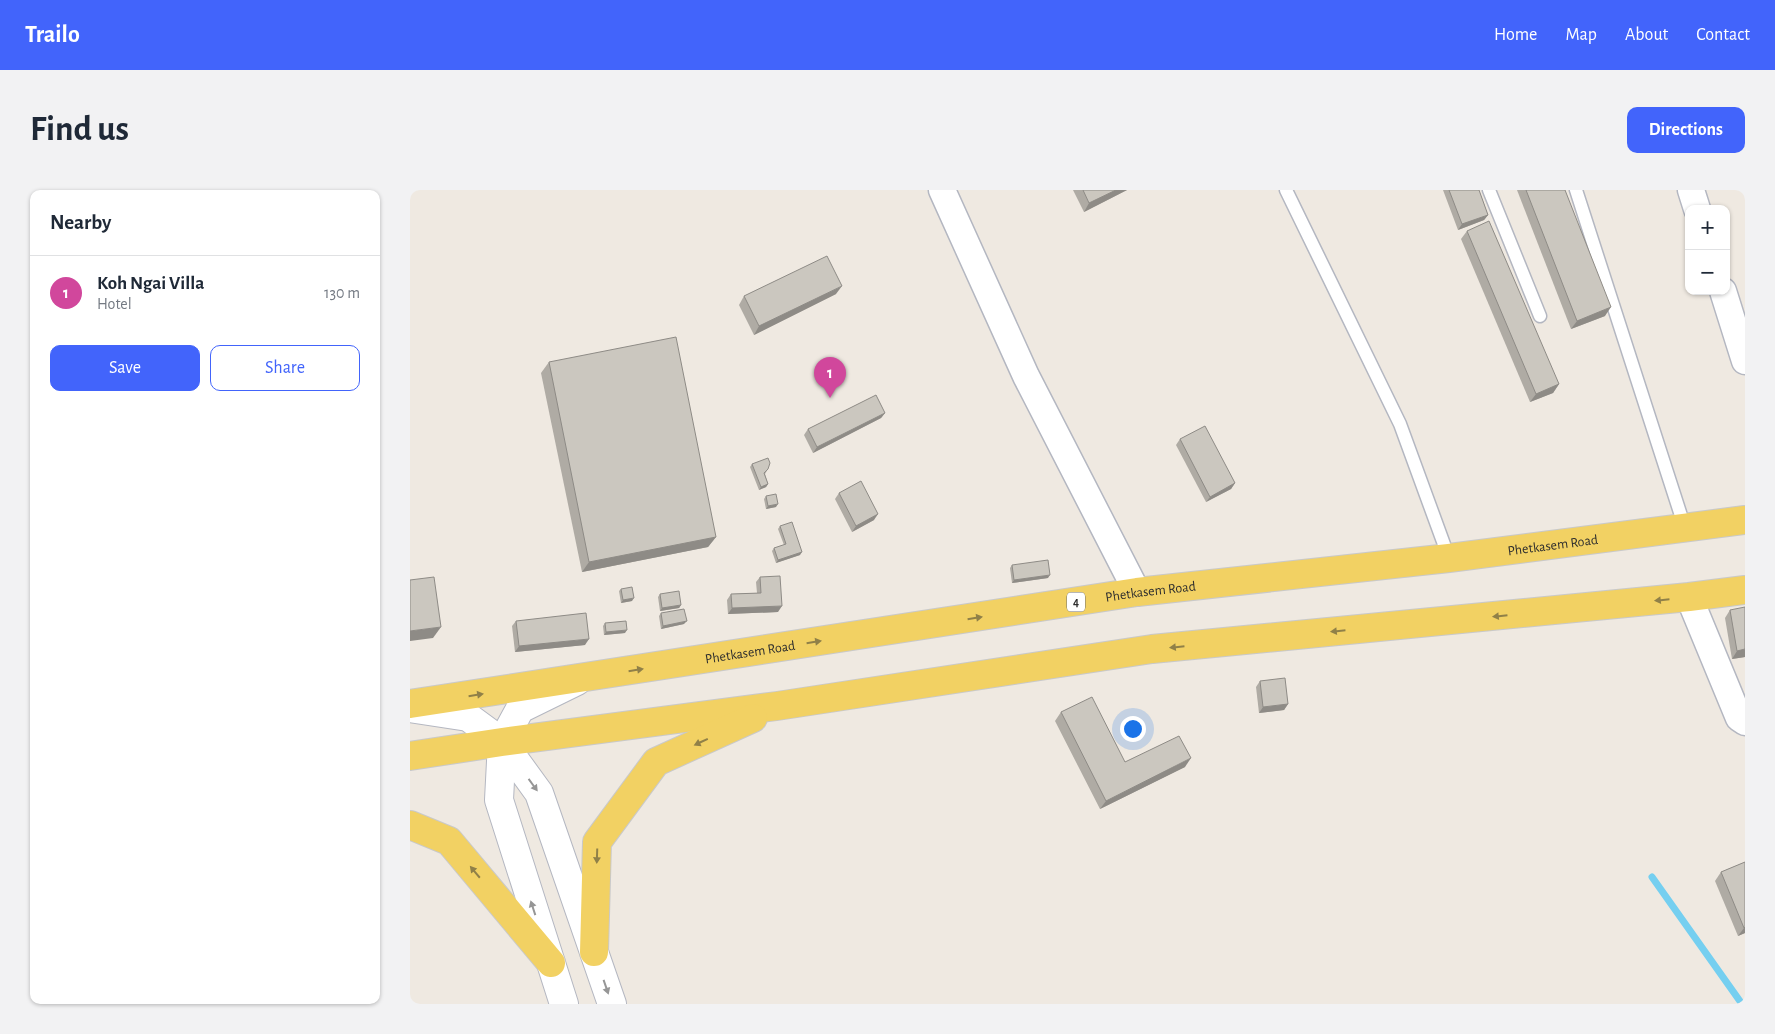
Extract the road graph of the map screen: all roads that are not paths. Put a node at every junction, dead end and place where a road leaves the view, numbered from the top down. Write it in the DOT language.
graph roads {
  1 [pos="942,190"];
  2 [pos="1286,190"];
  3 [pos="1490,190"];
  4 [pos="1576,190"];
  5 [pos="1691,190"];
  6 [pos="1696,205"];
  7 [pos="1724,295"];
  8 [pos="1540,316"];
  9 [pos="1745,361"];
  10 [pos="1745,520"];
  11 [pos="1685,528"];
  12 [pos="1449,558"];
  13 [pos="1745,590"];
  14 [pos="1137,592"];
  15 [pos="1689,598"];
  16 [pos="583,678"];
  17 [pos="410,706"];
  18 [pos="777,706"];
  19 [pos="1745,722"];
  20 [pos="502,742"];
  21 [pos="410,756"];
  22 [pos="410,825"];
  23 [pos="594,952"];
  24 [pos="551,963"];
  25 [pos="564,1004"];
  26 [pos="612,1004"];
  1 -- 14 [label="street"];
  2 -- 12 [label="lane"];
  3 -- 8 [label="lane"];
  4 -- 11 [label="lane"];
  5 -- 6 [label="street"];
  7 -- 9 [label="street"];
  10 -- 11 [label="main road, Phetkasem Road / 4"];
  11 -- 12 [label="main road, Phetkasem Road / 4"];
  12 -- 14 [label="main road, Phetkasem Road / 4"];
  13 -- 15 [label="main road"];
  16 -- 14 [label="main road, Phetkasem Road / 4, one-way"];
  15 -- 18 [label="main road, one-way"];
  15 -- 19 [label="street"];
  17 -- 16 [label="main road, Phetkasem Road / 4, one-way"];
  16 -- 20 [label="main road"];
  17 -- 20 [label="main road"];
  18 -- 20 [label="main road"];
  18 -- 23 [label="main road, one-way"];
  20 -- 21 [label="main road"];
  20 -- 23 [label="main road, one-way"];
  24 -- 20 [label="main road, one-way"];
  24 -- 22 [label="main road, one-way"];
  23 -- 26 [label="main road, one-way"];
  24 -- 25 [label="main road"];
}
